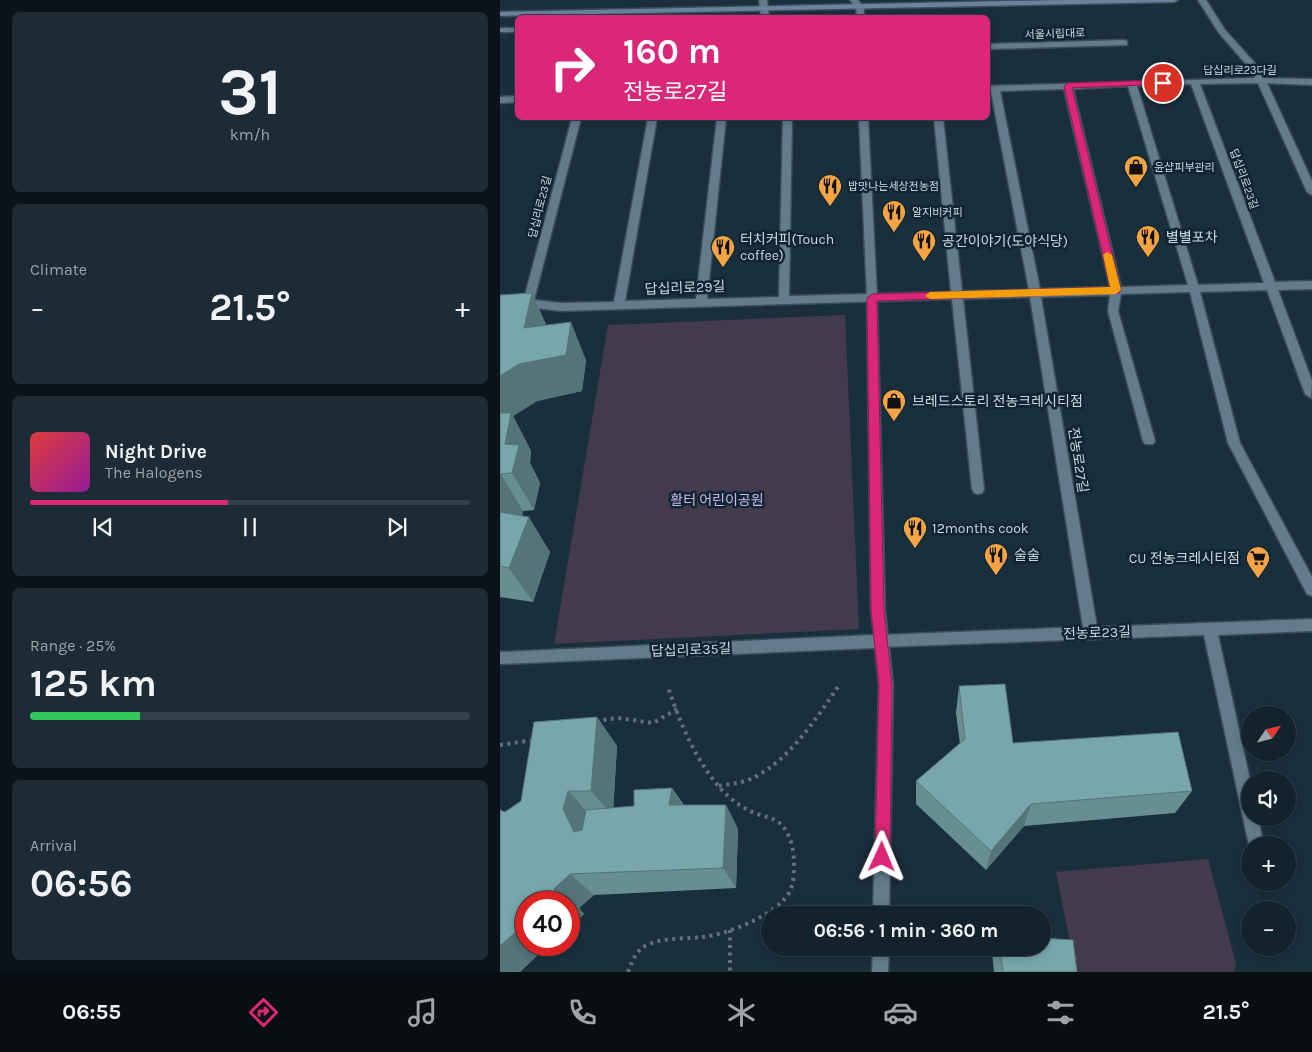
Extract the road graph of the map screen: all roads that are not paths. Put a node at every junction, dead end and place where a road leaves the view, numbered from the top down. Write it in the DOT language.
graph roads {
  1 [pos="763,0"];
  2 [pos="854,0"];
  3 [pos="1174,0"];
  4 [pos="1202,0"];
  5 [pos="860,8"];
  6 [pos="500,14"];
  7 [pos="765,14"];
  8 [pos="515,15"];
  9 [pos="647,15"];
  10 [pos="860,15"];
  11 [pos="500,30"];
  12 [pos="515,30"];
  13 [pos="1124,43"];
  14 [pos="990,48"];
  15 [pos="1261,81"];
  16 [pos="1195,82"];
  17 [pos="1312,82"];
  18 [pos="1132,84"];
  19 [pos="1068,86"];
  20 [pos="991,89"];
  21 [pos="515,99"];
  22 [pos="500,100"];
  23 [pos="575,120"];
  24 [pos="652,120"];
  25 [pos="721,120"];
  26 [pos="787,120"];
  27 [pos="863,120"];
  28 [pos="938,120"];
  29 [pos="1312,192"];
  30 [pos="1312,285"];
  31 [pos="1270,286"];
  32 [pos="1194,288"];
  33 [pos="1116,290"];
  34 [pos="1036,293"];
  35 [pos="958,295"];
  36 [pos="872,298"];
  37 [pos="784,300"];
  38 [pos="500,303"];
  39 [pos="528,303"];
  40 [pos="701,303"];
  41 [pos="619,305"];
  42 [pos="1311,394"];
  43 [pos="1149,441"];
  44 [pos="978,489"];
  45 [pos="1312,590"];
  46 [pos="1312,625"];
  47 [pos="1210,628"];
  48 [pos="1091,633"];
  49 [pos="881,641"];
  50 [pos="500,658"];
  51 [pos="1241,774"];
  52 [pos="881,906"];
  53 [pos="881,956"];
  54 [pos="880,972"];
  1 -- 7 [label="street"];
  2 -- 5 [label="street"];
  3 -- 5 [label="main road"];
  4 -- 15 [label="street"];
  5 -- 7 [label="main road"];
  5 -- 10 [label="street"];
  6 -- 8 [label="main road"];
  7 -- 9 [label="main road"];
  11 -- 12 [label="street"];
  13 -- 14 [label="street, 서울시립대로"];
  15 -- 16 [label="street, 답십리로23다길"];
  15 -- 17 [label="street, 답십리로23다길"];
  15 -- 29 [label="street"];
  16 -- 18 [label="street, 답십리로23다길"];
  16 -- 31 [label="street, 답십리로23길"];
  18 -- 19 [label="street, 답십리로23다길"];
  18 -- 32 [label="street"];
  19 -- 20 [label="street, 답십리로23다길"];
  19 -- 33 [label="street"];
  20 -- 34 [label="street"];
  21 -- 22 [label="street"];
  23 -- 39 [label="street, 답십리로23길"];
  24 -- 41 [label="street"];
  25 -- 40 [label="street"];
  26 -- 37 [label="street"];
  27 -- 36 [label="street"];
  28 -- 35 [label="street"];
  30 -- 31 [label="street"];
  31 -- 32 [label="street"];
  31 -- 42 [label="street"];
  32 -- 33 [label="street"];
  32 -- 45 [label="street"];
  33 -- 34 [label="street"];
  33 -- 43 [label="street"];
  34 -- 35 [label="street"];
  34 -- 48 [label="street, 전농로27길"];
  35 -- 36 [label="street"];
  35 -- 44 [label="street"];
  36 -- 37 [label="street, 답십리로29길"];
  36 -- 49 [label="street"];
  37 -- 40 [label="street, 답십리로29길"];
  38 -- 39 [label="street, 답십리로29길"];
  39 -- 41 [label="street, 답십리로29길"];
  40 -- 41 [label="street, 답십리로29길"];
  46 -- 47 [label="street, 전농로23길"];
  47 -- 48 [label="street, 전농로23길"];
  47 -- 51 [label="street"];
  48 -- 49 [label="street, 전농로23길"];
  49 -- 50 [label="street, 답십리로35길"];
  49 -- 52 [label="street"];
  53 -- 54 [label="street"];
}
